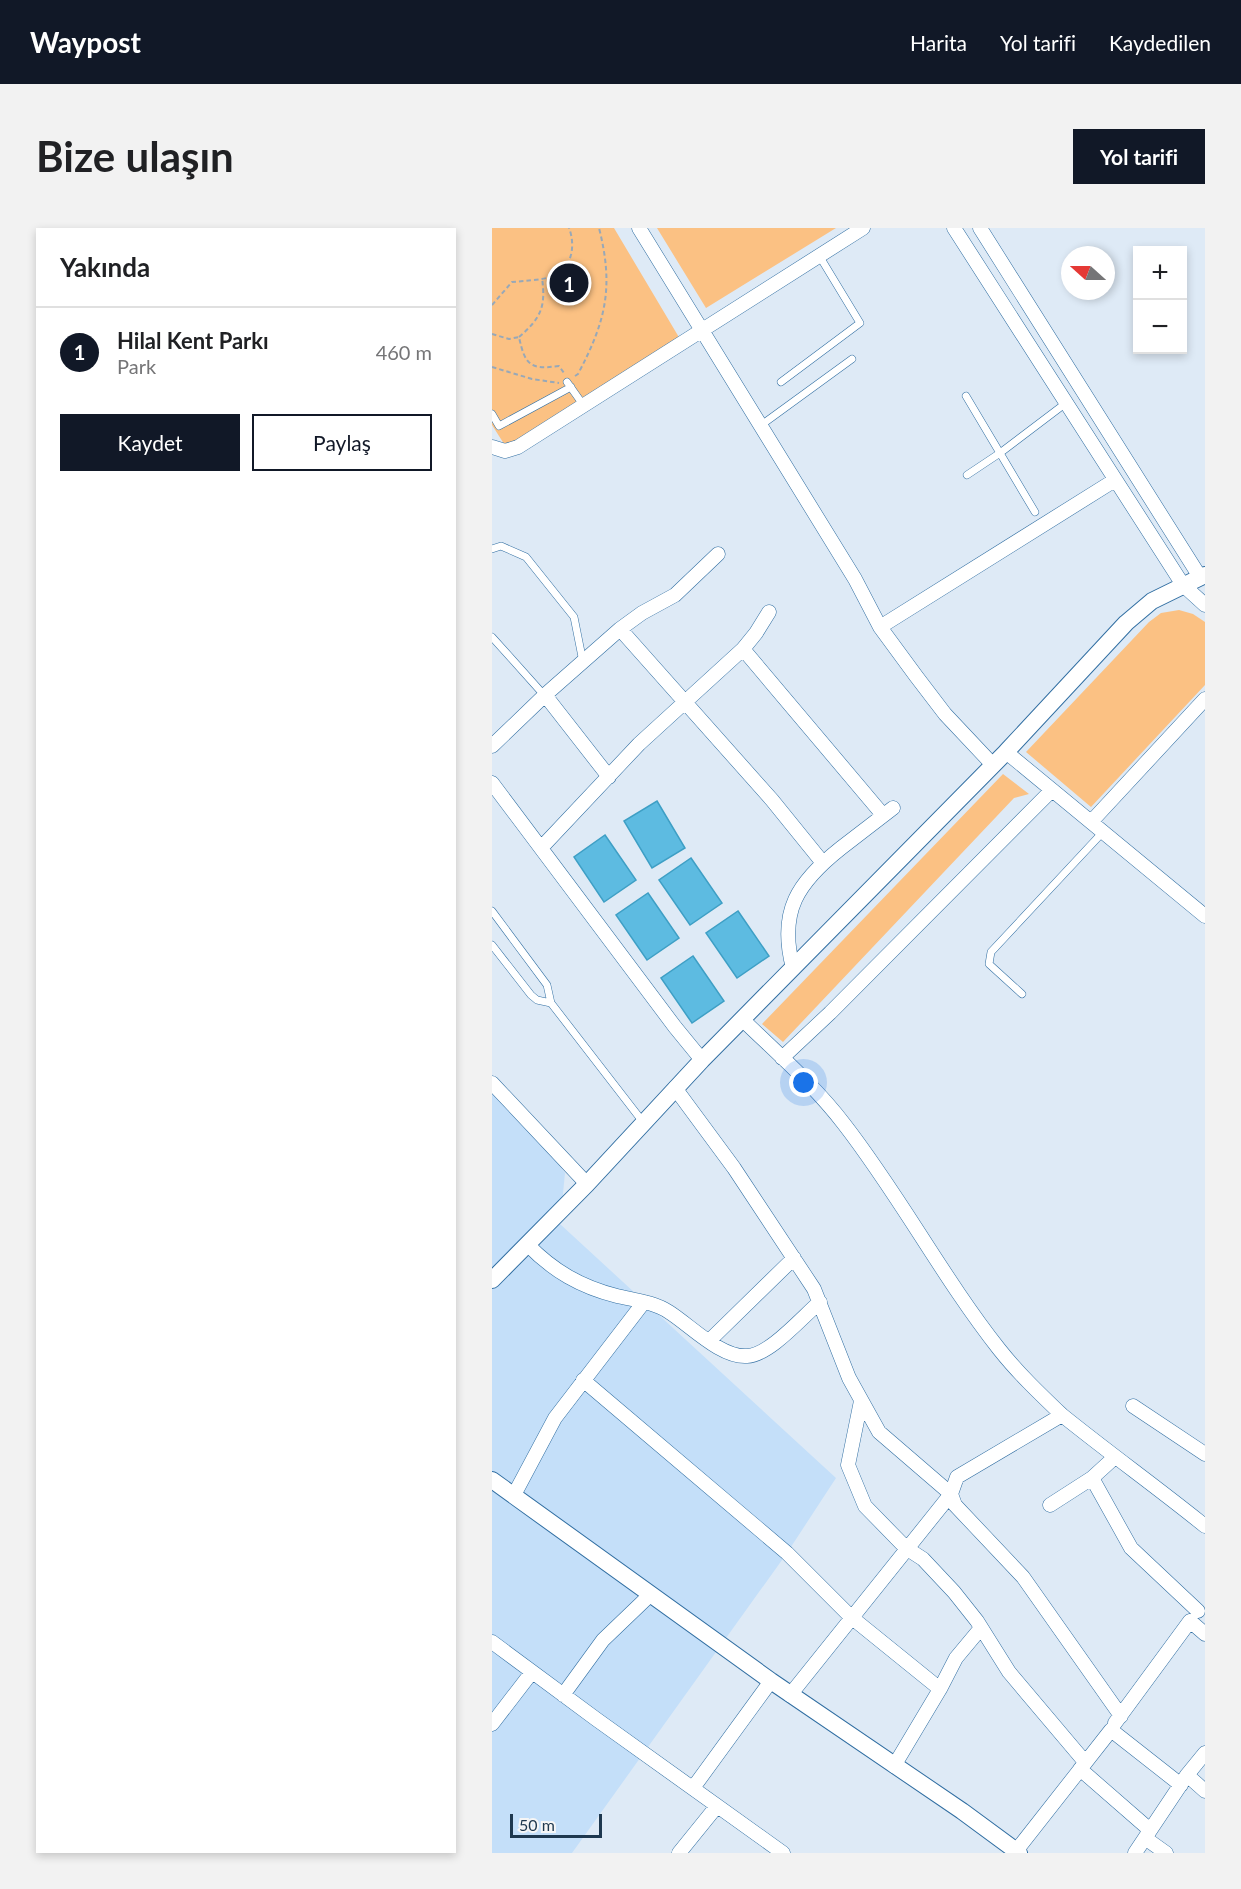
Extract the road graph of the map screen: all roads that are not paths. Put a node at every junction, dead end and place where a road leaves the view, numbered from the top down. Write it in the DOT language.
graph roads {
  1 [pos="639,228"];
  2 [pos="863,228"];
  3 [pos="954,228"];
  4 [pos="980,228"];
  5 [pos="820,257"];
  6 [pos="702,331"];
  7 [pos="852,358"];
  8 [pos="781,382"];
  9 [pos="966,396"];
  10 [pos="1066,403"];
  11 [pos="584,406"];
  12 [pos="492,414"];
  13 [pos="760,426"];
  14 [pos="492,447"];
  15 [pos="1000,453"];
  16 [pos="968,475"];
  17 [pos="1115,480"];
  18 [pos="1035,512"];
  19 [pos="492,549"];
  20 [pos="718,554"];
  21 [pos="1202,576"];
  22 [pos="1182,585"];
  23 [pos="1205,605"];
  24 [pos="769,612"];
  25 [pos="880,627"];
  26 [pos="620,629"];
  27 [pos="492,637"];
  28 [pos="743,649"];
  29 [pos="583,662"];
  30 [pos="545,695"];
  31 [pos="1205,699"];
  32 [pos="685,701"];
  33 [pos="492,746"];
  34 [pos="1006,752"];
  35 [pos="993,765"];
  36 [pos="609,777"];
  37 [pos="492,783"];
  38 [pos="1052,790"];
  39 [pos="1091,822"];
  40 [pos="1103,832"];
  41 [pos="541,848"];
  42 [pos="823,863"];
  43 [pos="492,911"];
  44 [pos="1205,916"];
  45 [pos="492,945"];
  46 [pos="793,968"];
  47 [pos="1022,994"];
  48 [pos="550,1003"];
  49 [pos="743,1020"];
  50 [pos="782,1058"];
  51 [pos="702,1060"];
  52 [pos="492,1083"];
  53 [pos="675,1088"];
  54 [pos="643,1122"];
  55 [pos="587,1184"];
  56 [pos="528,1244"];
  57 [pos="794,1258"];
  58 [pos="492,1280"];
  59 [pos="644,1302"];
  60 [pos="820,1302"];
  61 [pos="709,1341"];
  62 [pos="583,1380"];
  63 [pos="861,1401"];
  64 [pos="1133,1406"];
  65 [pos="1062,1415"];
  66 [pos="1205,1454"];
  67 [pos="1115,1457"];
  68 [pos="1092,1479"];
  69 [pos="492,1480"];
  70 [pos="951,1494"];
  71 [pos="514,1496"];
  72 [pos="1050,1505"];
  73 [pos="1205,1526"];
  74 [pos="906,1548"];
  75 [pos="651,1594"];
  76 [pos="1197,1612"];
  77 [pos="851,1617"];
  78 [pos="981,1628"];
  79 [pos="1205,1634"];
  80 [pos="492,1642"];
  81 [pos="532,1672"];
  82 [pos="771,1681"];
  83 [pos="940,1689"];
  84 [pos="563,1695"];
  85 [pos="790,1695"];
  86 [pos="1120,1716"];
  87 [pos="492,1724"];
  88 [pos="1111,1730"];
  89 [pos="1205,1753"];
  90 [pos="894,1766"];
  91 [pos="1082,1766"];
  92 [pos="1184,1780"];
  93 [pos="693,1788"];
  94 [pos="1205,1791"];
  95 [pos="717,1806"];
  96 [pos="1148,1834"];
  97 [pos="1010,1850"];
  98 [pos="680,1853"];
  99 [pos="783,1853"];
  100 [pos="1135,1853"];
  101 [pos="1166,1853"];
  1 -- 6 [label="street"];
  2 -- 5 [label="street"];
  3 -- 10 [label="street"];
  4 -- 21 [label="street"];
  5 -- 6 [label="street"];
  5 -- 8 [label="lane"];
  6 -- 11 [label="street"];
  6 -- 13 [label="street"];
  7 -- 13 [label="lane"];
  9 -- 15 [label="lane"];
  10 -- 15 [label="lane"];
  10 -- 17 [label="street"];
  11 -- 12 [label="lane"];
  11 -- 14 [label="street"];
  13 -- 25 [label="street"];
  15 -- 16 [label="lane"];
  15 -- 18 [label="lane"];
  17 -- 22 [label="street"];
  17 -- 25 [label="street"];
  19 -- 29 [label="lane"];
  20 -- 26 [label="street"];
  21 -- 22 [label="street"];
  22 -- 23 [label="street"];
  22 -- 34 [label="street"];
  24 -- 28 [label="street"];
  25 -- 35 [label="street"];
  26 -- 29 [label="street"];
  26 -- 32 [label="street"];
  27 -- 30 [label="lane"];
  28 -- 32 [label="street"];
  28 -- 42 [label="street"];
  29 -- 30 [label="street"];
  30 -- 33 [label="street"];
  30 -- 36 [label="street"];
  31 -- 39 [label="street"];
  32 -- 36 [label="street"];
  32 -- 42 [label="street"];
  34 -- 35 [label="street"];
  34 -- 38 [label="street"];
  35 -- 46 [label="street"];
  36 -- 41 [label="street"];
  37 -- 41 [label="street"];
  38 -- 39 [label="street"];
  38 -- 50 [label="street"];
  39 -- 40 [label="street"];
  40 -- 44 [label="street"];
  40 -- 47 [label="lane"];
  41 -- 51 [label="street"];
  42 -- 46 [label="street"];
  43 -- 48 [label="lane"];
  45 -- 48 [label="lane"];
  46 -- 49 [label="street"];
  48 -- 54 [label="lane"];
  49 -- 50 [label="street"];
  49 -- 51 [label="street"];
  50 -- 65 [label="street"];
  51 -- 53 [label="street"];
  52 -- 55 [label="street"];
  53 -- 54 [label="street"];
  53 -- 57 [label="street"];
  54 -- 55 [label="street"];
  55 -- 56 [label="street"];
  56 -- 58 [label="street"];
  56 -- 59 [label="street"];
  57 -- 60 [label="street"];
  57 -- 61 [label="street"];
  59 -- 61 [label="street"];
  59 -- 62 [label="street"];
  60 -- 61 [label="street"];
  60 -- 63 [label="street"];
  62 -- 71 [label="street"];
  62 -- 77 [label="street"];
  63 -- 70 [label="street"];
  63 -- 74 [label="street"];
  64 -- 66 [label="street"];
  65 -- 67 [label="street"];
  65 -- 70 [label="street"];
  67 -- 68 [label="street"];
  67 -- 73 [label="street"];
  68 -- 72 [label="street"];
  68 -- 76 [label="street"];
  69 -- 71 [label="street"];
  70 -- 74 [label="street"];
  70 -- 86 [label="street"];
  71 -- 75 [label="street"];
  74 -- 77 [label="street"];
  74 -- 78 [label="street"];
  75 -- 82 [label="street"];
  75 -- 84 [label="street"];
  76 -- 79 [label="street"];
  76 -- 86 [label="street"];
  77 -- 83 [label="street"];
  77 -- 85 [label="street"];
  78 -- 83 [label="street"];
  78 -- 91 [label="street"];
  80 -- 81 [label="street"];
  81 -- 84 [label="street"];
  81 -- 87 [label="street"];
  82 -- 85 [label="street"];
  82 -- 93 [label="street"];
  83 -- 90 [label="street"];
  84 -- 93 [label="street"];
  85 -- 90 [label="street"];
  86 -- 88 [label="street"];
  88 -- 91 [label="street"];
  88 -- 92 [label="street"];
  89 -- 92 [label="street"];
  90 -- 97 [label="street"];
  91 -- 96 [label="street"];
  91 -- 97 [label="street"];
  92 -- 94 [label="street"];
  92 -- 96 [label="street"];
  93 -- 95 [label="street"];
  95 -- 98 [label="street"];
  95 -- 99 [label="street"];
  96 -- 100 [label="street"];
  96 -- 101 [label="street"];
}
